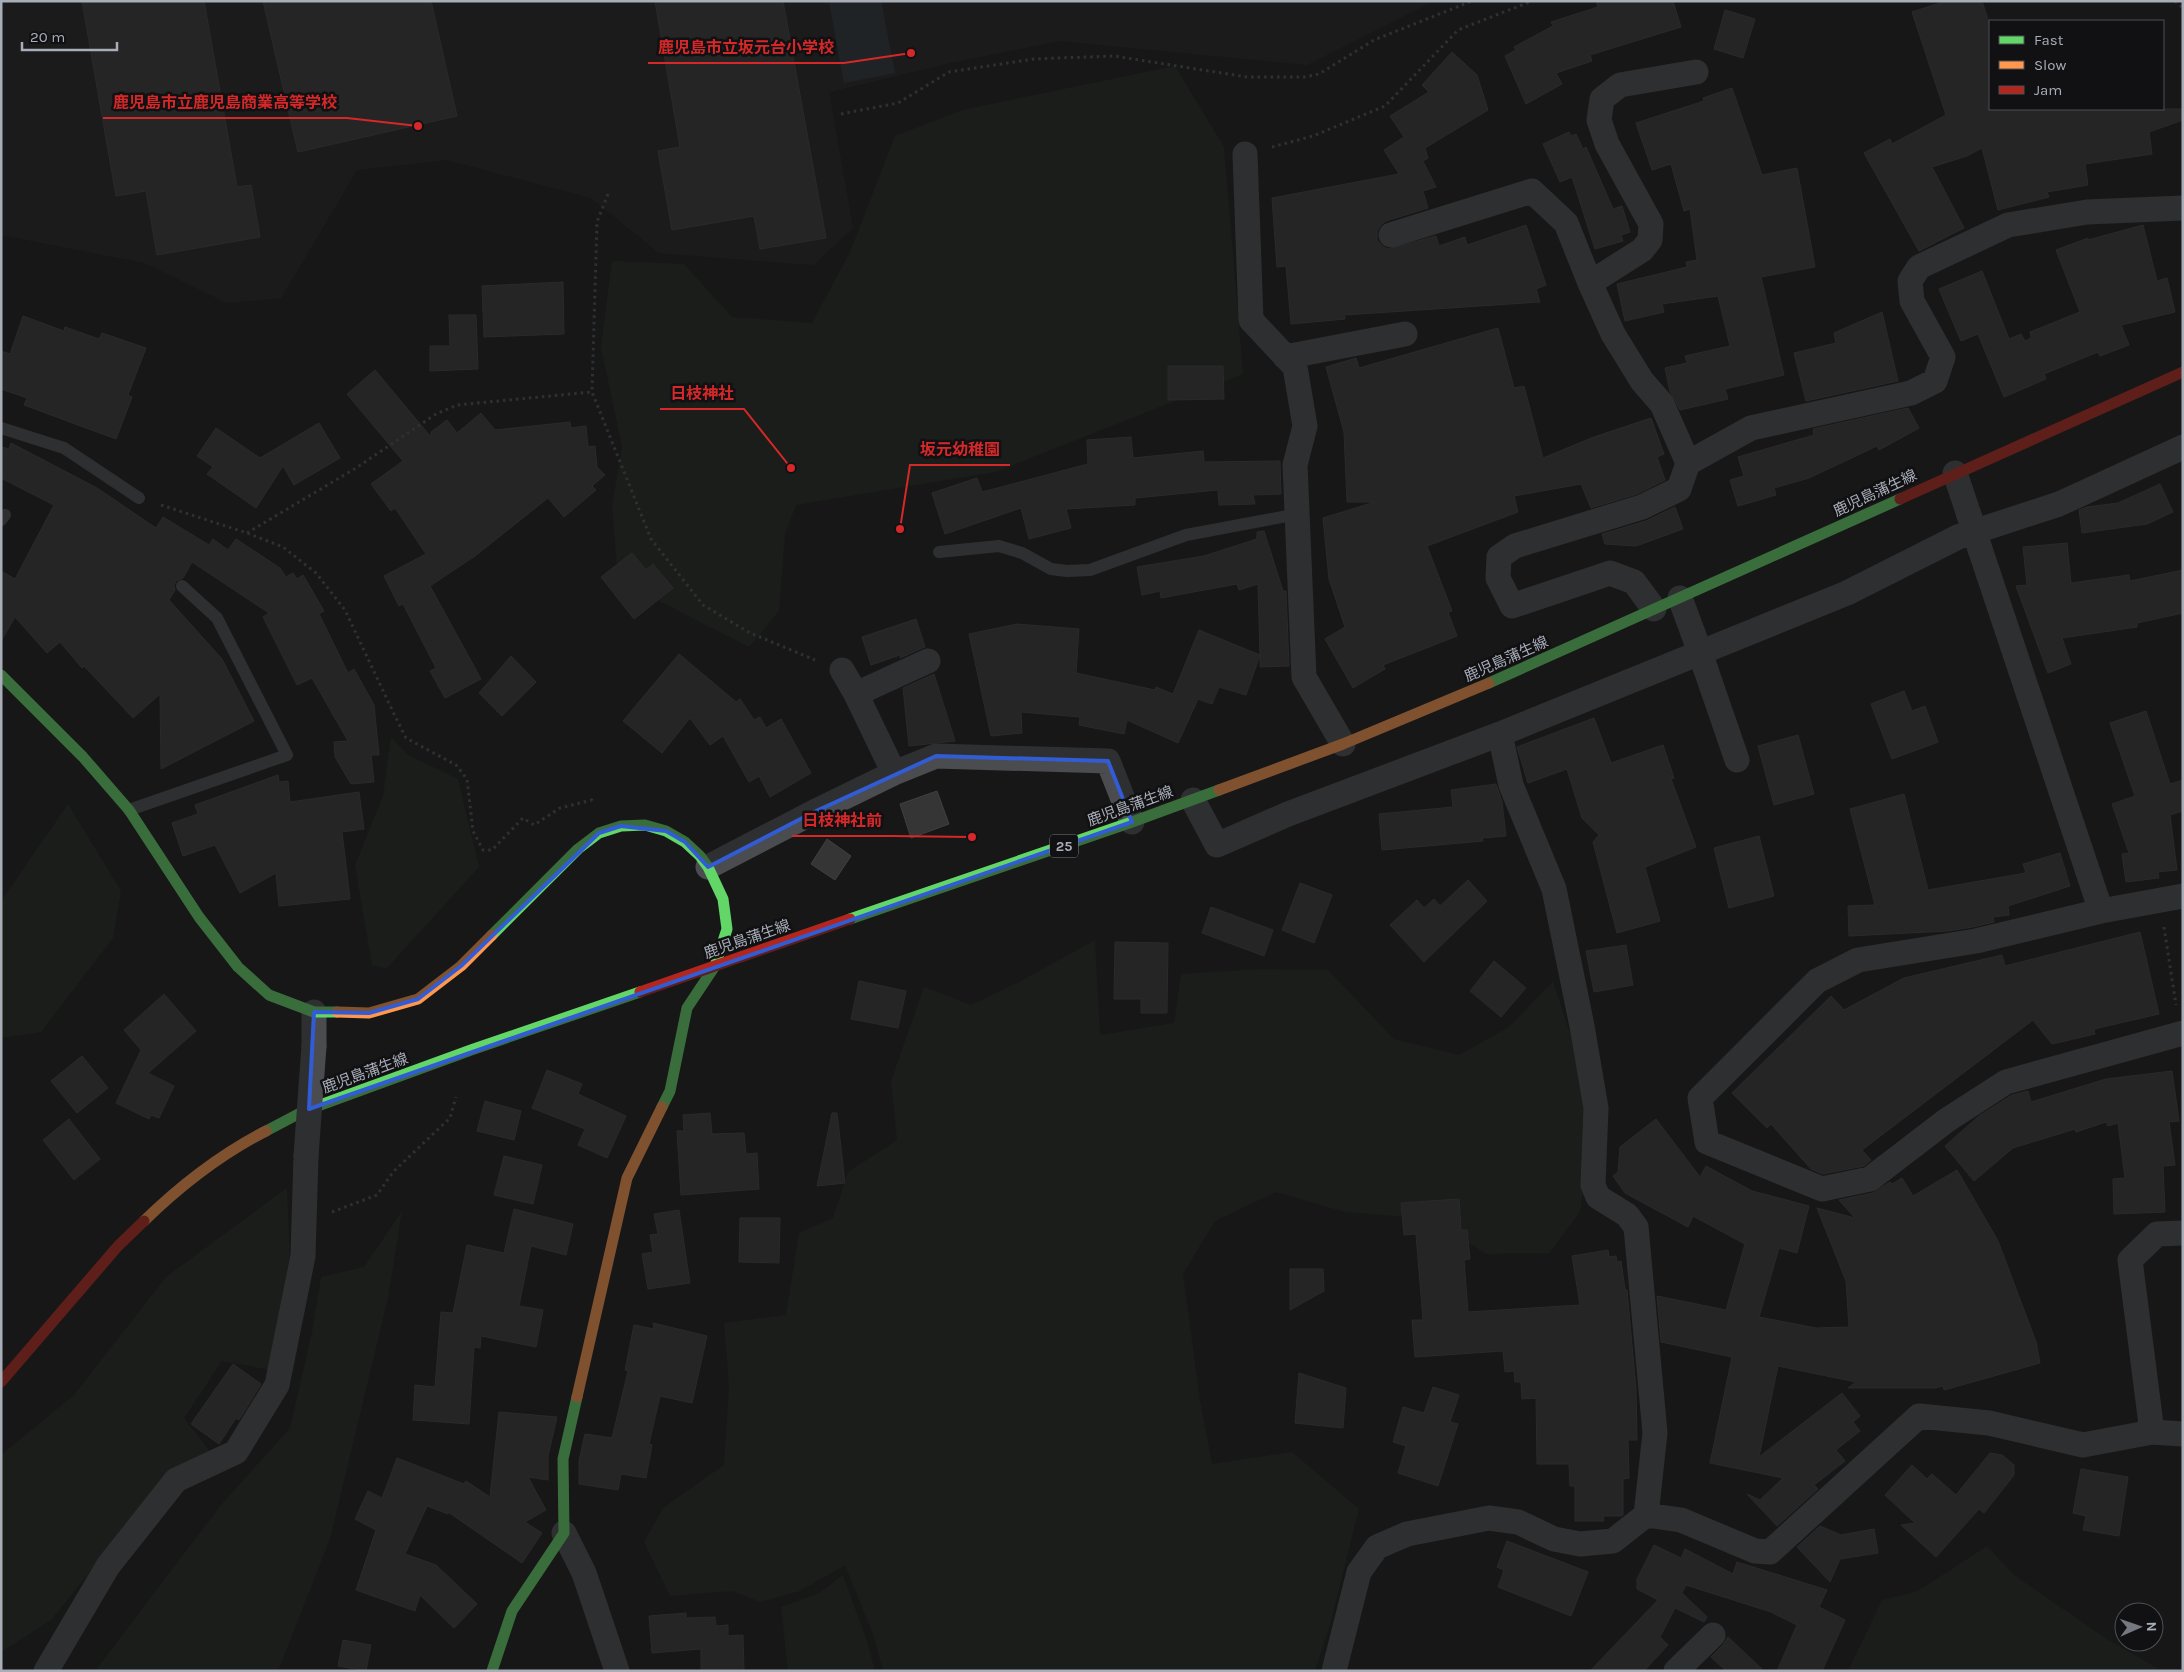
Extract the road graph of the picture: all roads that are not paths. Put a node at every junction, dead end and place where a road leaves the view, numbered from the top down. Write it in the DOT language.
graph roads {
  1 [pos="1696,72"];
  2 [pos="1244,154"];
  3 [pos="2183,208"];
  4 [pos="1391,235"];
  5 [pos="1590,283"];
  6 [pos="1406,334"];
  7 [pos="1285,356"];
  8 [pos="2183,372"];
  9 [pos="1,428"];
  10 [pos="2183,447"];
  11 [pos="1688,463"];
  12 [pos="1955,473"];
  13 [pos="139,498"];
  14 [pos="1298,514"];
  15 [pos="939,552"];
  16 [pos="182,586"];
  17 [pos="1680,598"];
  18 [pos="1654,609"];
  19 [pos="928,661"];
  20 [pos="842,670"];
  21 [pos="1,675"];
  22 [pos="856,694"];
  23 [pos="1500,734"];
  24 [pos="1343,744"];
  25 [pos="1737,760"];
  26 [pos="894,773"];
  27 [pos="1193,800"];
  28 [pos="129,810"];
  29 [pos="1132,822"];
  30 [pos="708,867"];
  31 [pos="2171,898"];
  32 [pos="2100,911"];
  33 [pos="715,966"];
  34 [pos="314,1012"];
  35 [pos="2181,1033"];
  36 [pos="2183,1233"];
  37 [pos="1,1382"];
  38 [pos="2152,1432"];
  39 [pos="2183,1434"];
  40 [pos="1646,1515"];
  41 [pos="564,1533"];
  42 [pos="1713,1635"];
  43 [pos="46,1671"];
  44 [pos="492,1671"];
  45 [pos="616,1671"];
  46 [pos="1334,1671"];
  47 [pos="1676,1671"];
  1 -- 5 [label="street"];
  2 -- 7 [label="street"];
  3 -- 11 [label="street"];
  4 -- 5 [label="street"];
  5 -- 11 [label="street"];
  6 -- 7 [label="street"];
  7 -- 14 [label="street"];
  8 -- 12 [label="main road, 鹿児島蒲生線 / 25"];
  9 -- 13 [label="lane"];
  10 -- 23 [label="street"];
  11 -- 18 [label="street"];
  12 -- 17 [label="main road, 鹿児島蒲生線 / 25"];
  12 -- 32 [label="street, bridge"];
  14 -- 15 [label="lane"];
  14 -- 24 [label="street"];
  16 -- 28 [label="lane"];
  17 -- 18 [label="main road, 鹿児島蒲生線 / 25"];
  17 -- 25 [label="street, bridge"];
  18 -- 24 [label="main road, 鹿児島蒲生線 / 25"];
  19 -- 22 [label="street"];
  20 -- 22 [label="street"];
  21 -- 28 [label="main road"];
  22 -- 26 [label="street"];
  23 -- 27 [label="street"];
  23 -- 40 [label="street"];
  24 -- 27 [label="main road, 鹿児島蒲生線 / 25"];
  26 -- 29 [label="street"];
  26 -- 30 [label="street"];
  27 -- 29 [label="main road, 鹿児島蒲生線 / 25"];
  28 -- 34 [label="main road"];
  29 -- 33 [label="main road, 鹿児島蒲生線 / 25"];
  30 -- 33 [label="main road"];
  30 -- 34 [label="main road"];
  31 -- 32 [label="street"];
  32 -- 35 [label="street"];
  33 -- 37 [label="main road, 鹿児島蒲生線 / 25"];
  33 -- 41 [label="main road"];
  34 -- 43 [label="street, bridge"];
  36 -- 38 [label="street"];
  38 -- 39 [label="street"];
  38 -- 40 [label="street"];
  40 -- 46 [label="street"];
  41 -- 44 [label="main road"];
  41 -- 45 [label="street"];
  42 -- 47 [label="street"];
}
